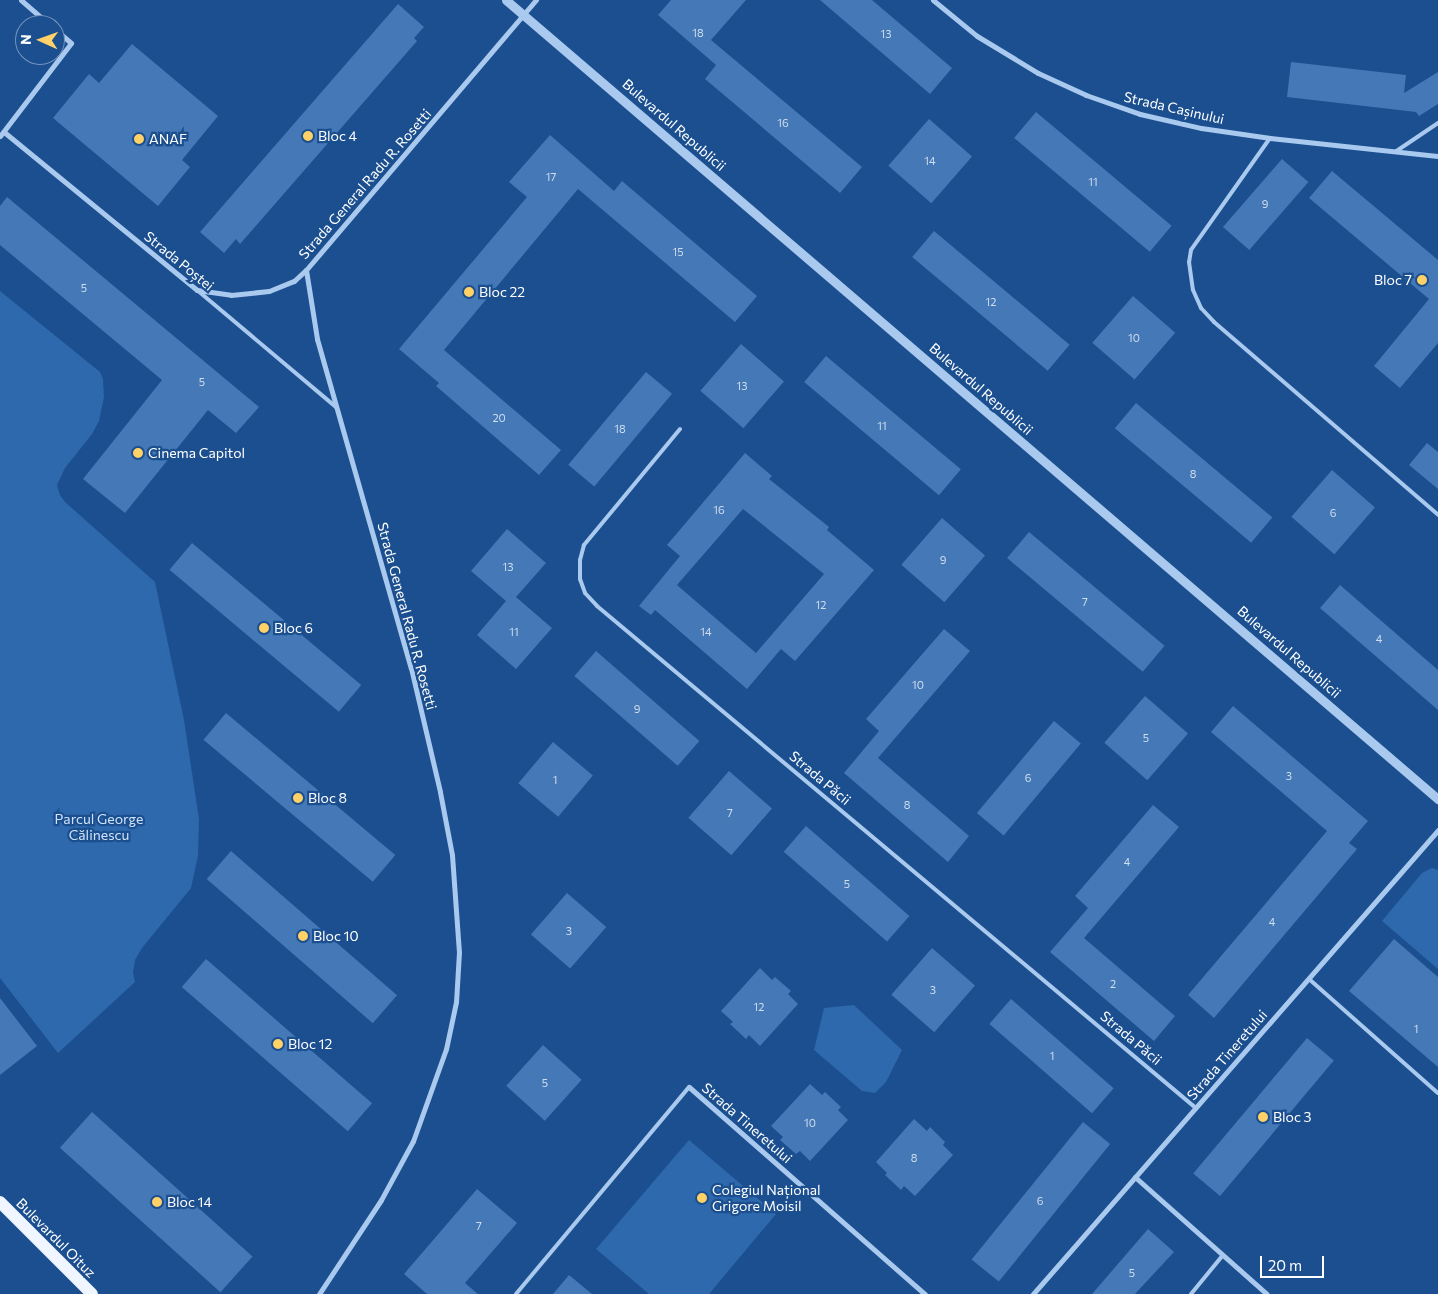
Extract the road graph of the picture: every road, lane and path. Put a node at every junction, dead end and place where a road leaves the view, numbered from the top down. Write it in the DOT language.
graph roads {
  1 [pos="21,0"];
  2 [pos="506,0"];
  3 [pos="536,0"];
  4 [pos="933,0"];
  5 [pos="38,15"];
  6 [pos="524,15"];
  7 [pos="65,38"];
  8 [pos="65,51"];
  9 [pos="54,65"];
  10 [pos="1438,123"];
  11 [pos="2,134"];
  12 [pos="1270,138"];
  13 [pos="1395,152"];
  14 [pos="1438,156"];
  15 [pos="306,270"];
  16 [pos="197,290"];
  17 [pos="338,409"];
  18 [pos="680,429"];
  19 [pos="1438,515"];
  20 [pos="1438,798"];
  21 [pos="1438,830"];
  22 [pos="1309,979"];
  23 [pos="689,1087"];
  24 [pos="1438,1093"];
  25 [pos="1196,1108"];
  26 [pos="1135,1177"];
  27 [pos="0,1202"];
  28 [pos="1223,1255"];
  29 [pos="92,1294"];
  30 [pos="319,1294"];
  31 [pos="516,1294"];
  32 [pos="925,1294"];
  33 [pos="1033,1294"];
  34 [pos="1191,1294"];
  35 [pos="1267,1294"];
  1 -- 5 [label="street"];
  2 -- 6 [label="street, Bulevardul Republicii"];
  3 -- 6 [label="street, Strada General Radu R. Rosetti"];
  4 -- 12 [label="street, Strada Cașinului"];
  6 -- 15 [label="street, Strada General Radu R. Rosetti"];
  6 -- 20 [label="street, Bulevardul Republicii"];
  7 -- 8 [label="street, Strada Poștei"];
  9 -- 11 [label="street, Strada Poștei"];
  10 -- 13 [label="lane"];
  11 -- 16 [label="street, Strada Poștei"];
  12 -- 13 [label="street, Strada Cașinului"];
  12 -- 19 [label="lane"];
  13 -- 14 [label="street, Strada Cașinului"];
  15 -- 16 [label="street, Strada Poștei"];
  15 -- 17 [label="street, Strada General Radu R. Rosetti"];
  16 -- 17 [label="lane, Strada Poștei"];
  17 -- 30 [label="street, Strada General Radu R. Rosetti"];
  18 -- 25 [label="lane, Strada Păcii"];
  21 -- 22 [label="street, Strada Tineretului"];
  22 -- 24 [label="lane"];
  22 -- 25 [label="street, Strada Tineretului"];
  23 -- 31 [label="lane"];
  23 -- 32 [label="street, Strada Tineretului"];
  25 -- 26 [label="street, Strada Tineretului"];
  26 -- 28 [label="street"];
  26 -- 33 [label="street, Strada Tineretului"];
  27 -- 29 [label="main road, Bulevardul Oituz"];
  28 -- 34 [label="lane"];
  28 -- 35 [label="street"];
}
